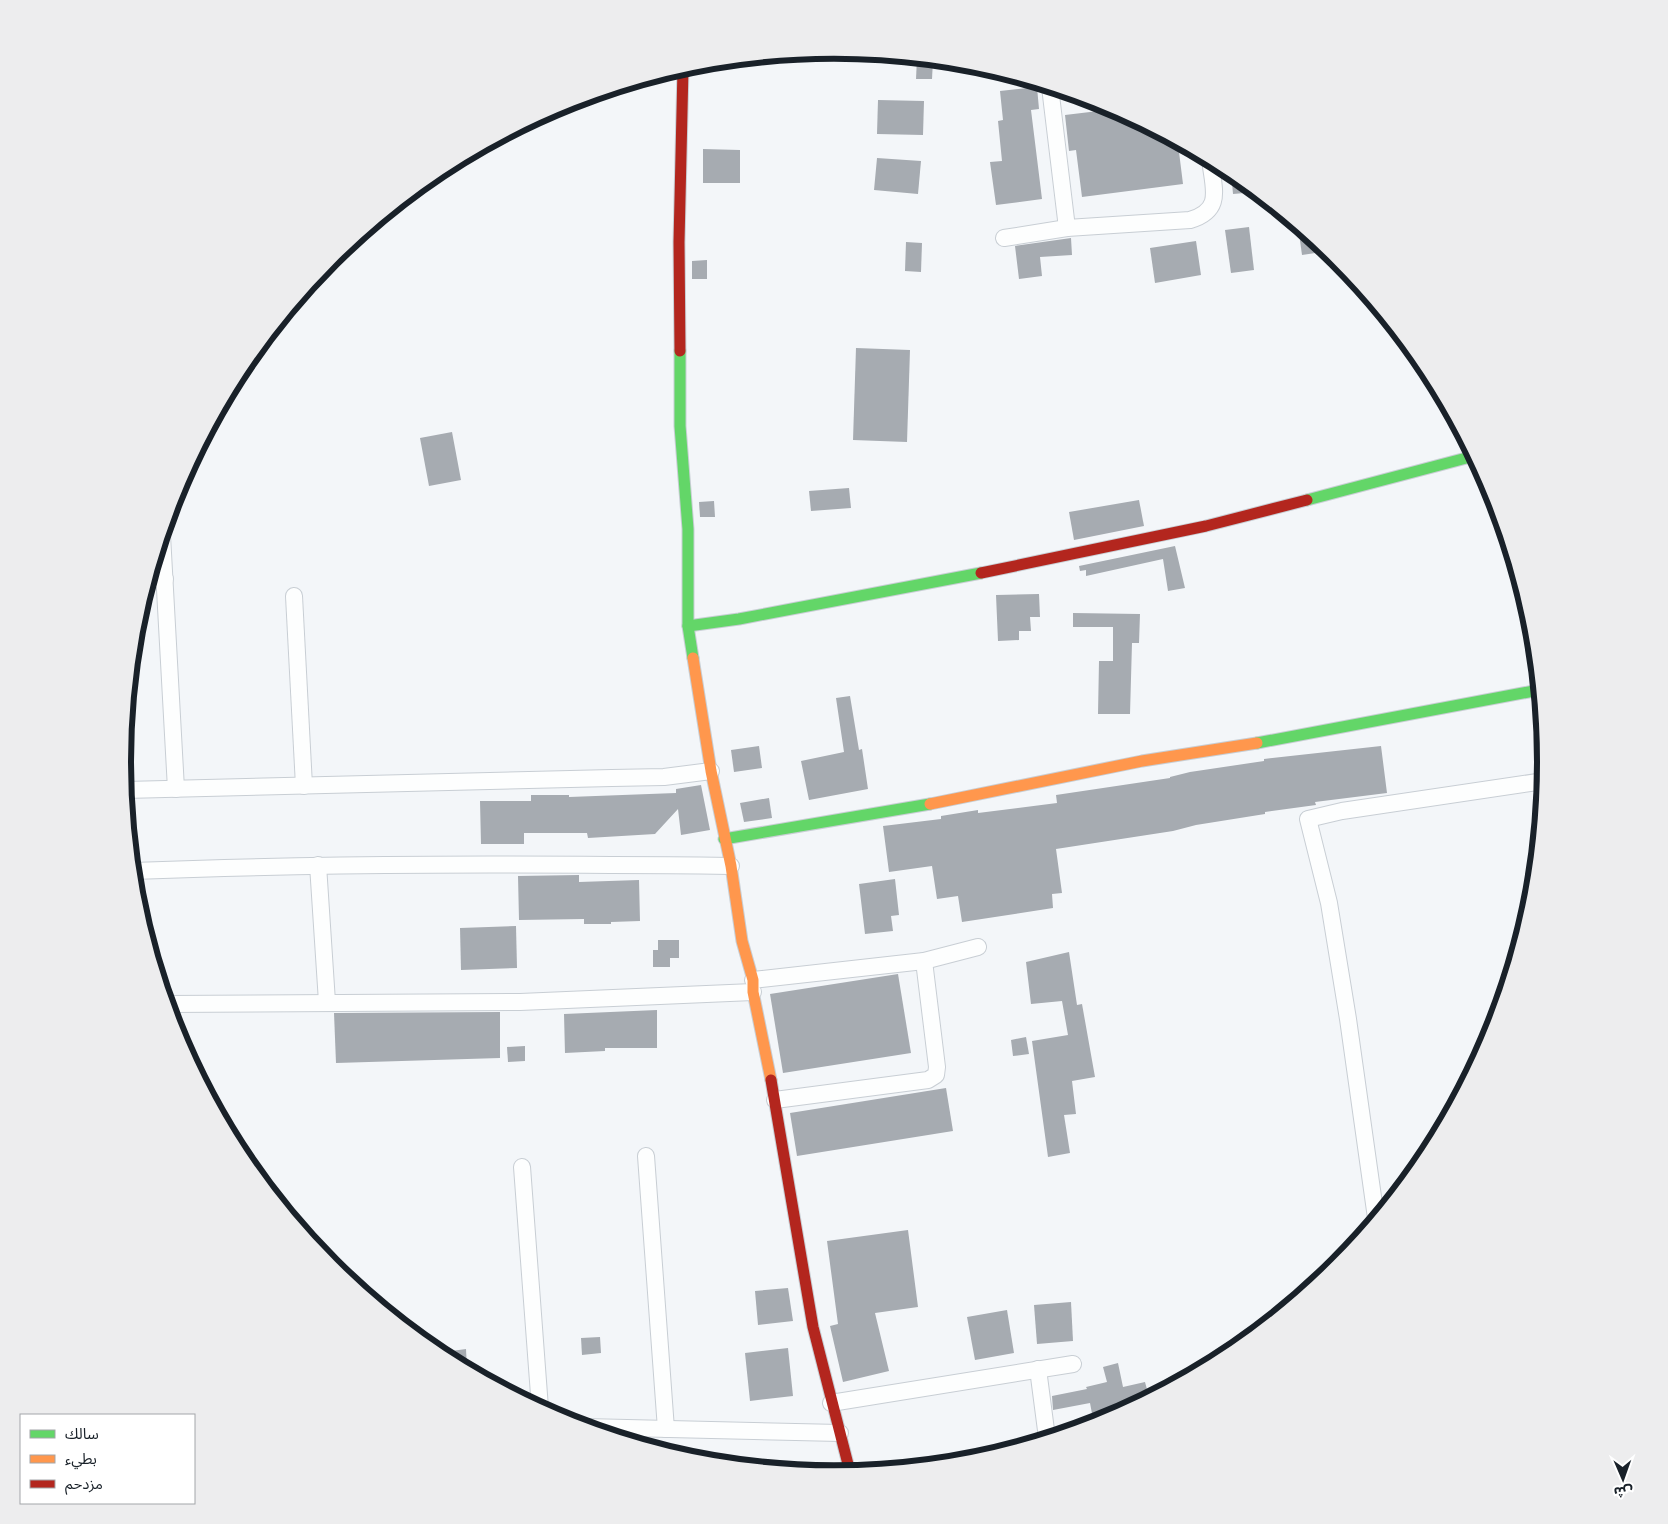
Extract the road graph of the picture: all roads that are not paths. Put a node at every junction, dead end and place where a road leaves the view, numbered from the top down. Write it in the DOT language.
graph roads {
  1 [pos="682,76"];
  2 [pos="1051,93"];
  3 [pos="1211,168"];
  4 [pos="1067,228"];
  5 [pos="1004,238"];
  6 [pos="1468,458"];
  7 [pos="157,579"];
  8 [pos="294,596"];
  9 [pos="688,626"];
  10 [pos="1533,691"];
  11 [pos="711,771"];
  12 [pos="1537,782"];
  13 [pos="304,786"];
  14 [pos="176,789"];
  15 [pos="132,790"];
  16 [pos="724,839"];
  17 [pos="318,866"];
  18 [pos="731,866"];
  19 [pos="140,871"];
  20 [pos="978,947"];
  21 [pos="924,961"];
  22 [pos="753,986"];
  23 [pos="327,1002"];
  24 [pos="174,1004"];
  25 [pos="775,1100"];
  26 [pos="646,1156"];
  27 [pos="522,1167"];
  28 [pos="1375,1211"];
  29 [pos="1073,1364"];
  30 [pos="1038,1369"];
  31 [pos="539,1400"];
  32 [pos="832,1403"];
  33 [pos="607,1428"];
  34 [pos="666,1429"];
  35 [pos="1045,1432"];
  36 [pos="840,1433"];
  37 [pos="848,1465"];
  1 -- 9 [label="street"];
  2 -- 4 [label="street"];
  3 -- 4 [label="street"];
  4 -- 5 [label="street"];
  6 -- 9 [label="street"];
  7 -- 14 [label="street"];
  8 -- 13 [label="street"];
  9 -- 11 [label="street"];
  10 -- 16 [label="street"];
  11 -- 13 [label="street"];
  11 -- 16 [label="street"];
  12 -- 28 [label="street"];
  13 -- 14 [label="street"];
  14 -- 15 [label="street"];
  16 -- 18 [label="street"];
  17 -- 18 [label="street"];
  17 -- 19 [label="street"];
  17 -- 23 [label="street"];
  18 -- 22 [label="street"];
  20 -- 21 [label="street"];
  21 -- 22 [label="street"];
  21 -- 25 [label="street"];
  22 -- 23 [label="street"];
  22 -- 25 [label="street"];
  23 -- 24 [label="street"];
  25 -- 32 [label="street"];
  26 -- 34 [label="street"];
  27 -- 31 [label="street"];
  29 -- 30 [label="street"];
  30 -- 32 [label="street"];
  30 -- 35 [label="street"];
  32 -- 36 [label="street"];
  33 -- 34 [label="street"];
  34 -- 36 [label="street"];
  36 -- 37 [label="street"];
}
